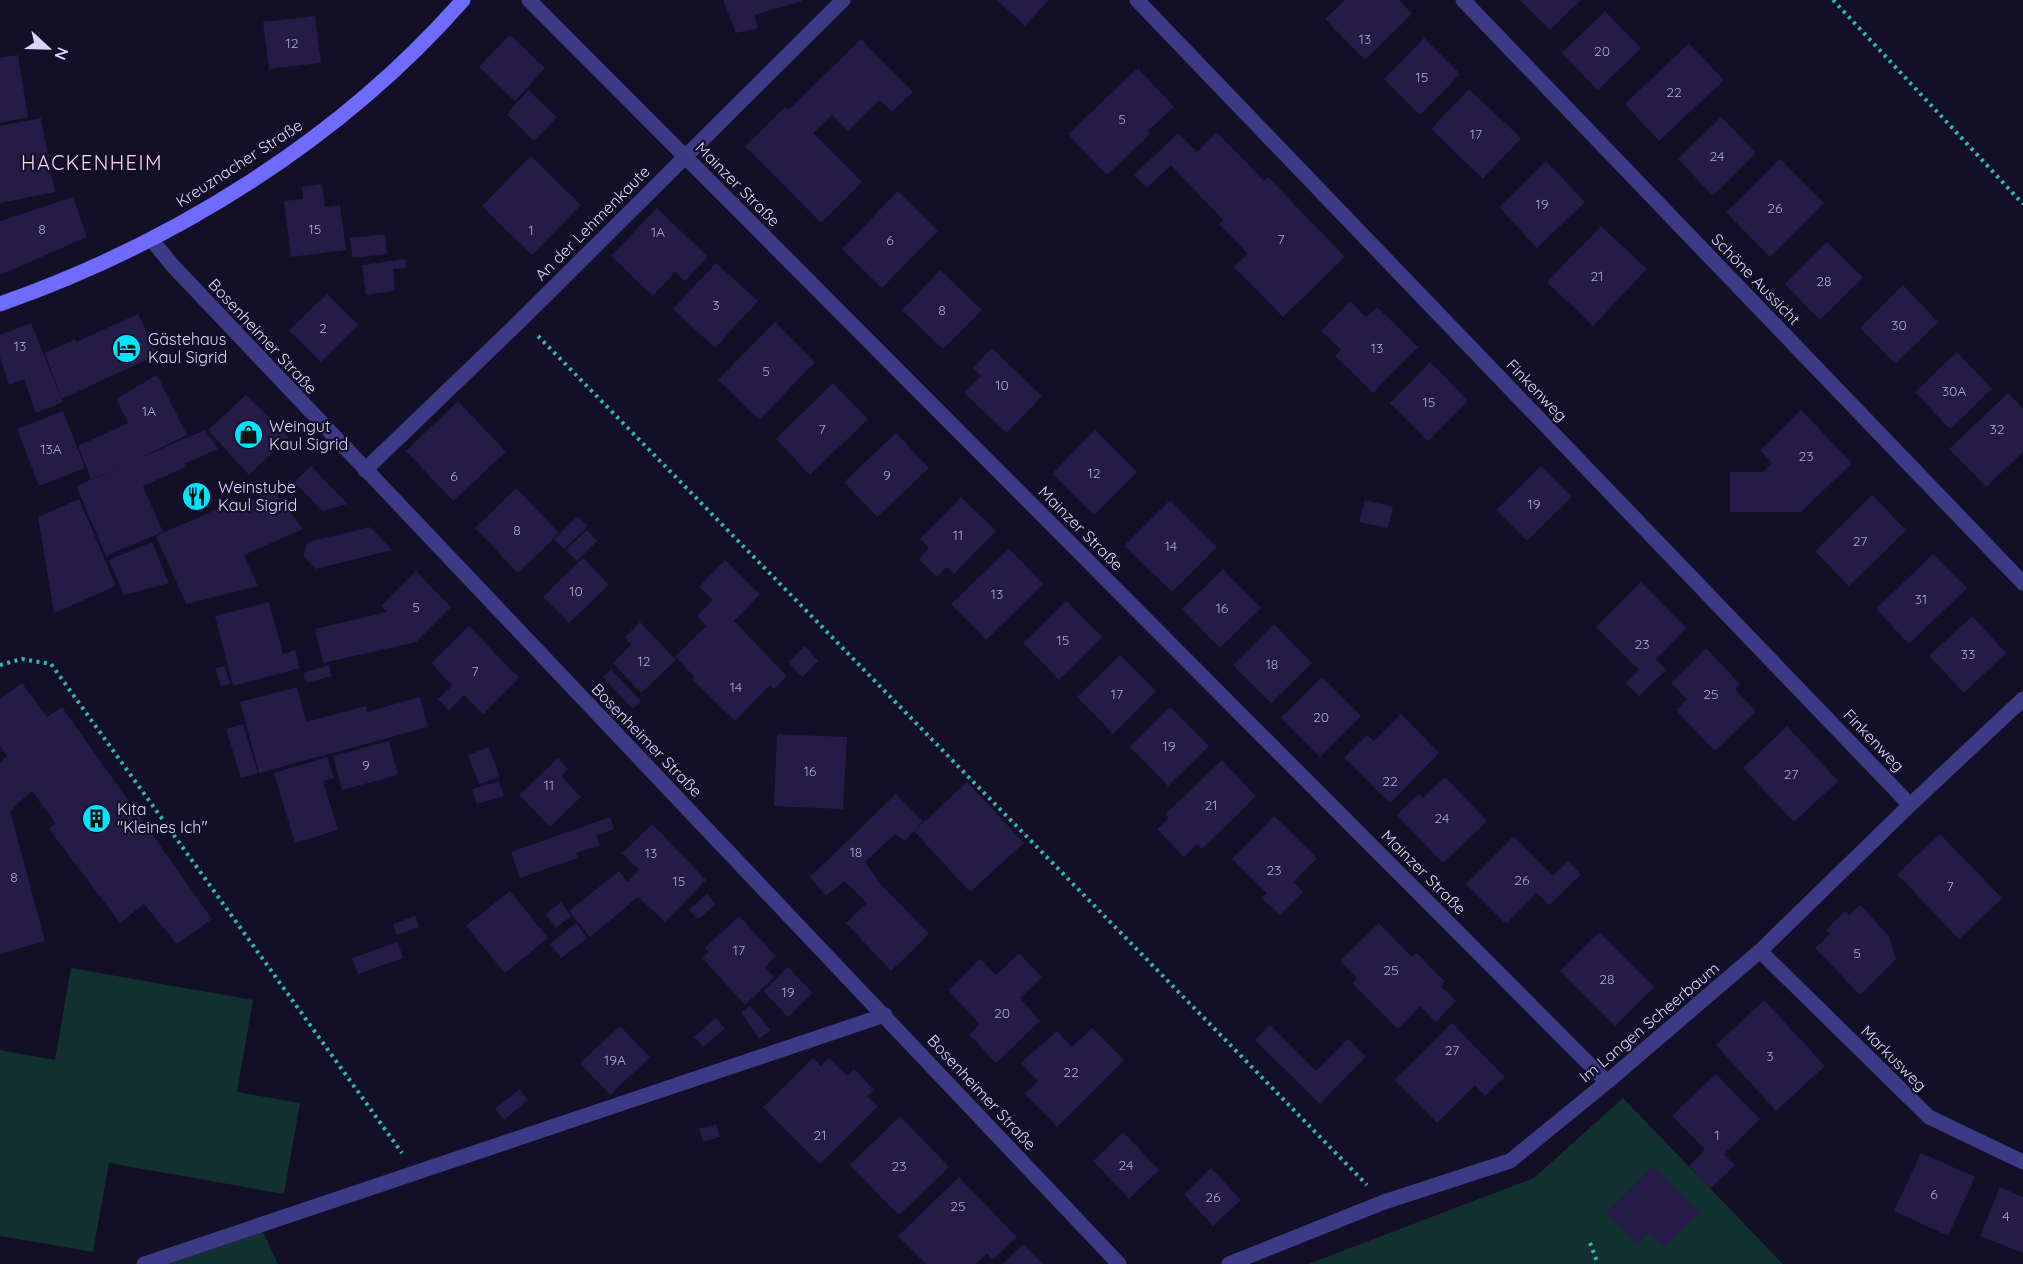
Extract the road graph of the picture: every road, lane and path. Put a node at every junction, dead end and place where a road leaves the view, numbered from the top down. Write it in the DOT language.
graph roads {
  1 [pos="463,0"];
  2 [pos="529,0"];
  3 [pos="843,0"];
  4 [pos="1137,0"];
  5 [pos="1463,0"];
  6 [pos="1833,0"];
  7 [pos="684,156"];
  8 [pos="2023,204"];
  9 [pos="151,239"];
  10 [pos="0,304"];
  11 [pos="522,319"];
  12 [pos="365,470"];
  13 [pos="2023,583"];
  14 [pos="0,665"];
  15 [pos="2023,699"];
  16 [pos="1910,805"];
  17 [pos="1760,951"];
  18 [pos="885,1015"];
  19 [pos="1607,1082"];
  20 [pos="2023,1162"];
  21 [pos="416,1173"];
  22 [pos="1384,1202"];
  23 [pos="1590,1243"];
  24 [pos="144,1264"];
  25 [pos="1119,1264"];
  26 [pos="1229,1264"];
  27 [pos="1598,1264"];
  1 -- 9 [label="main road, Kreuznacher Straße"];
  2 -- 7 [label="street, Mainzer Straße"];
  3 -- 7 [label="street, An der Lehmenkaute"];
  4 -- 16 [label="street, Finkenweg"];
  5 -- 13 [label="street, Schöne Aussicht"];
  6 -- 8 [label="path"];
  7 -- 11 [label="street, An der Lehmenkaute"];
  7 -- 19 [label="street, Mainzer Straße"];
  9 -- 10 [label="main road, Kreuznacher Straße"];
  9 -- 12 [label="street, Bosenheimer Straße"];
  11 -- 12 [label="street, An der Lehmenkaute"];
  11 -- 22 [label="path"];
  12 -- 18 [label="street, Bosenheimer Straße"];
  14 -- 21 [label="path"];
  15 -- 16 [label="street, Im Langen Scheerbaum"];
  16 -- 17 [label="street, Im Langen Scheerbaum"];
  17 -- 19 [label="street, Im Langen Scheerbaum"];
  17 -- 20 [label="street, Markusweg"];
  18 -- 21 [label="street"];
  18 -- 25 [label="street, Bosenheimer Straße"];
  19 -- 22 [label="street, Im Langen Scheerbaum"];
  21 -- 24 [label="street"];
  22 -- 26 [label="street, Im Langen Scheerbaum"];
  23 -- 27 [label="path"];
}
